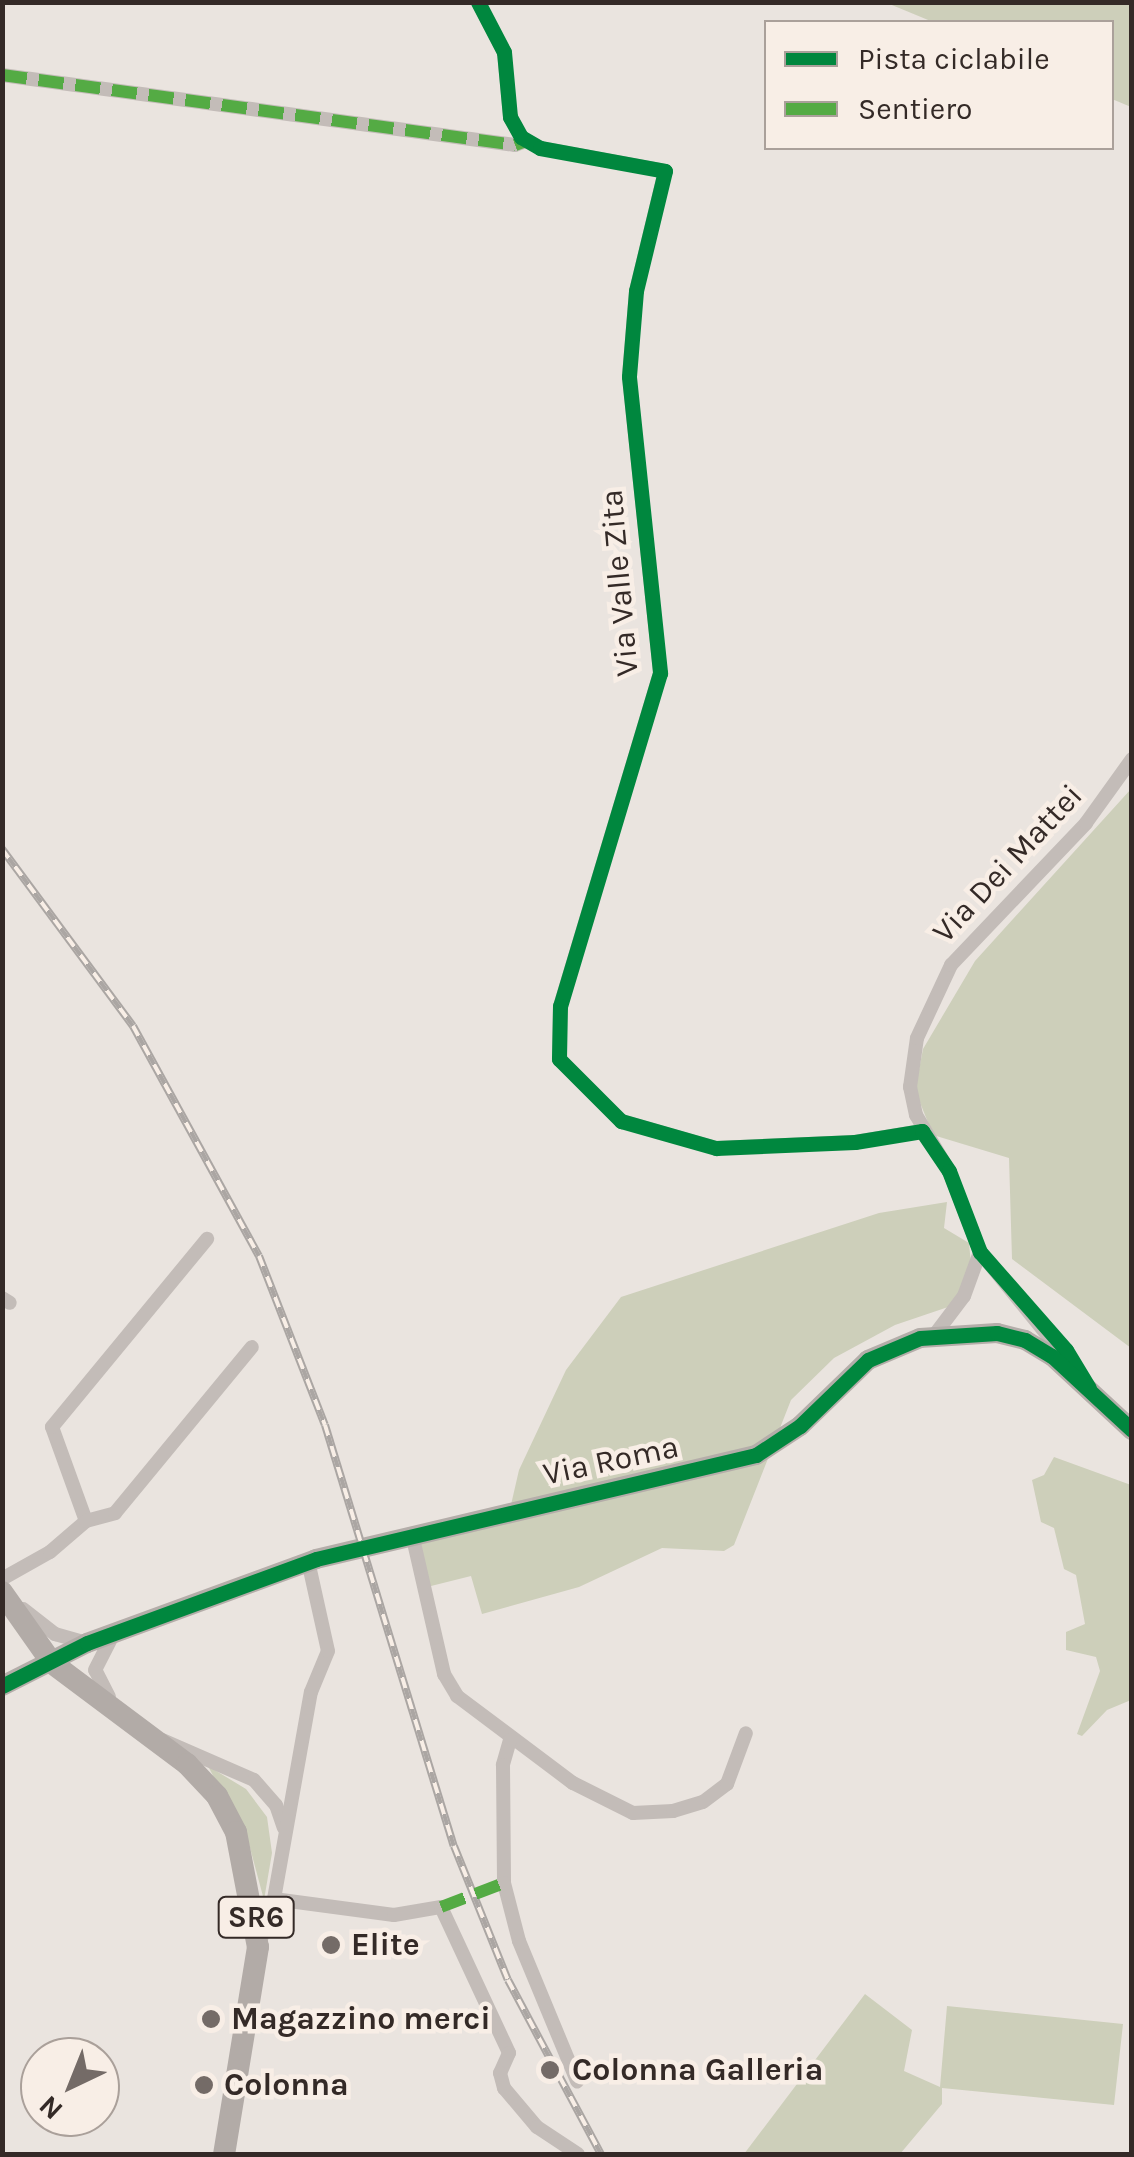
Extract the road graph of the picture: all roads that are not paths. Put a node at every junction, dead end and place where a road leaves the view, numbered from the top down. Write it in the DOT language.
graph roads {
  1 [pos="478,2"];
  2 [pos="2,75"];
  3 [pos="526,141"];
  4 [pos="1132,759"];
  5 [pos="922,1130"];
  6 [pos="207,1238"];
  7 [pos="980,1252"];
  8 [pos="933,1337"];
  9 [pos="252,1347"];
  10 [pos="1088,1388"];
  11 [pos="1132,1430"];
  12 [pos="86,1520"];
  13 [pos="412,1534"];
  14 [pos="308,1561"];
  15 [pos="2,1579"];
  16 [pos="2,1591"];
  17 [pos="110,1640"];
  18 [pos="87,1644"];
  19 [pos="52,1663"];
  20 [pos="2,1686"];
  21 [pos="132,1724"];
  22 [pos="746,1734"];
  23 [pos="155,1739"];
  24 [pos="510,1740"];
  25 [pos="286,1834"];
  26 [pos="274,1899"];
  27 [pos="258,1947"];
  28 [pos="576,2081"];
  29 [pos="224,2154"];
  30 [pos="578,2154"];
  1 -- 3 [label="street"];
  2 -- 3 [label="street"];
  3 -- 5 [label="street, Via Valle Zita"];
  4 -- 5 [label="street, Via Dei Mattei"];
  5 -- 7 [label="street, Via Dei Mattei"];
  6 -- 12 [label="street"];
  7 -- 8 [label="street"];
  7 -- 10 [label="street, Via Dei Mattei"];
  8 -- 10 [label="street, Via Roma"];
  8 -- 13 [label="street, Via Roma"];
  9 -- 12 [label="street"];
  10 -- 11 [label="street, Via Roma"];
  12 -- 15 [label="street"];
  13 -- 14 [label="street, Via Roma"];
  13 -- 24 [label="street"];
  14 -- 17 [label="street, Via Roma"];
  14 -- 25 [label="street"];
  16 -- 18 [label="street"];
  16 -- 19 [label="main road, SR6"];
  17 -- 18 [label="street, Via Roma"];
  17 -- 19 [label="street, Via Roma"];
  17 -- 21 [label="street"];
  18 -- 19 [label="street, Via Roma"];
  19 -- 20 [label="street"];
  19 -- 21 [label="main road, SR6"];
  21 -- 23 [label="main road, SR6"];
  22 -- 24 [label="street"];
  23 -- 25 [label="street"];
  23 -- 27 [label="main road, SR6"];
  24 -- 28 [label="street"];
  25 -- 26 [label="street"];
  26 -- 27 [label="street"];
  26 -- 30 [label="street"];
  27 -- 29 [label="main road, SR6"];
}
